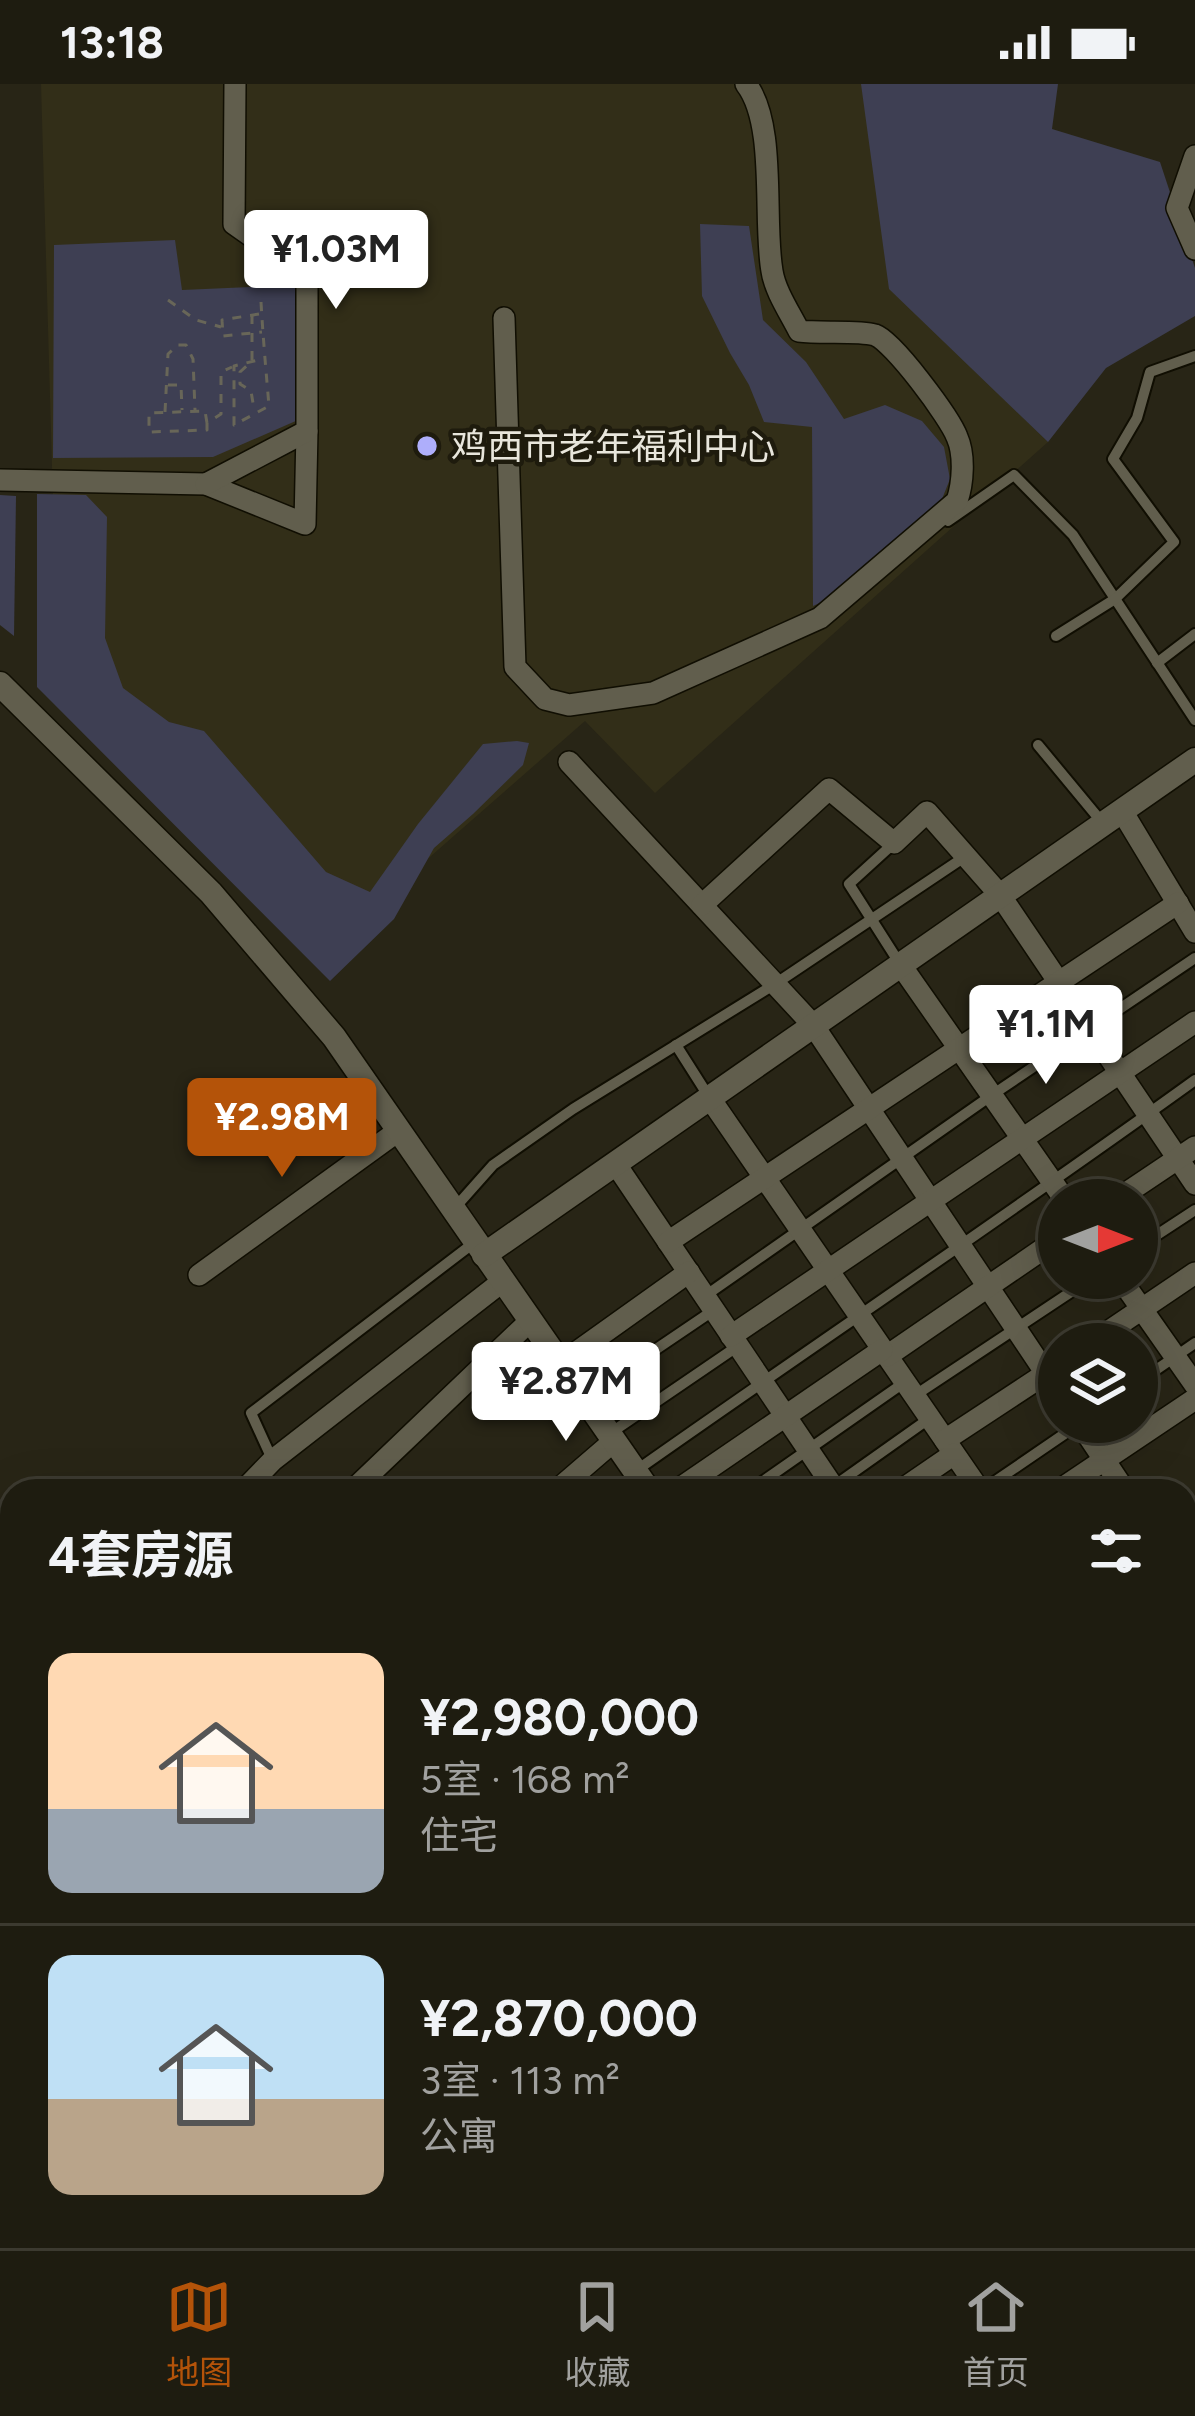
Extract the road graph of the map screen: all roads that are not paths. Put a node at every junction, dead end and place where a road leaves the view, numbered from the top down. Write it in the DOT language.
graph roads {
  1 [pos="235,84"];
  2 [pos="746,84"];
  3 [pos="1195,156"];
  4 [pos="1195,249"];
  5 [pos="504,318"];
  6 [pos="1195,356"];
  7 [pos="307,431"];
  8 [pos="0,480"];
  9 [pos="206,484"];
  10 [pos="935,530"];
  11 [pos="1115,599"];
  12 [pos="1195,634"];
  13 [pos="1057,636"];
  14 [pos="1157,663"];
  15 [pos="0,684"];
  16 [pos="1195,720"];
  17 [pos="1038,745"];
  18 [pos="1195,760"];
  19 [pos="569,762"];
  20 [pos="1113,817"];
  21 [pos="894,842"];
  22 [pos="966,856"];
  23 [pos="1000,895"];
  24 [pos="1178,903"];
  25 [pos="702,905"];
  26 [pos="871,919"];
  27 [pos="1195,932"];
  28 [pos="1195,958"];
  29 [pos="900,964"];
  30 [pos="1059,982"];
  31 [pos="775,984"];
  32 [pos="1195,1022"];
  33 [pos="813,1025"];
  34 [pos="1090,1029"];
  35 [pos="676,1045"];
  36 [pos="959,1048"];
  37 [pos="1120,1072"];
  38 [pos="1195,1080"];
  39 [pos="992,1095"];
  40 [pos="709,1097"];
  41 [pos="869,1108"];
  42 [pos="1148,1114"];
  43 [pos="398,1131"];
  44 [pos="1022,1137"];
  45 [pos="1186,1152"];
  46 [pos="902,1158"];
  47 [pos="615,1162"];
  48 [pos="764,1178"];
  49 [pos="1051,1179"];
  50 [pos="1072,1179"];
  51 [pos="1147,1179"];
  52 [pos="1195,1184"];
  53 [pos="930,1200"];
  54 [pos="1038,1202"];
  55 [pos="453,1210"];
  56 [pos="1195,1210"];
  57 [pos="800,1229"];
  58 [pos="1158,1234"];
  59 [pos="668,1242"];
  60 [pos="961,1246"];
  61 [pos="480,1248"];
  62 [pos="1038,1252"];
  63 [pos="828,1270"];
  64 [pos="689,1272"];
  65 [pos="1195,1273"];
  66 [pos="200,1275"];
  67 [pos="502,1281"];
  68 [pos="988,1286"];
  69 [pos="1060,1299"];
  70 [pos="1135,1299"];
  71 [pos="710,1303"];
  72 [pos="1142,1309"];
  73 [pos="858,1315"];
  74 [pos="530,1321"];
  75 [pos="1121,1323"];
  76 [pos="1016,1328"];
  77 [pos="735,1341"];
  78 [pos="1195,1343"];
  79 [pos="885,1353"];
  80 [pos="1038,1356"];
  81 [pos="1175,1357"];
  82 [pos="560,1364"];
  83 [pos="1158,1369"];
  84 [pos="762,1382"];
  85 [pos="1195,1385"];
  86 [pos="1038,1388"];
  87 [pos="910,1389"];
  88 [pos="584,1398"];
  89 [pos="1195,1399"];
  90 [pos="785,1415"];
  91 [pos="930,1418"];
  92 [pos="611,1437"];
  93 [pos="1050,1443"];
  94 [pos="1093,1443"];
  95 [pos="950,1447"];
  96 [pos="808,1450"];
  97 [pos="273,1460"];
  98 [pos="1104,1460"];
  99 [pos="255,1479"];
  100 [pos="365,1479"];
  101 [pos="568,1479"];
  102 [pos="641,1479"];
  103 [pos="644,1479"];
  104 [pos="693,1479"];
  105 [pos="766,1479"];
  106 [pos="825,1479"];
  107 [pos="847,1479"];
  108 [pos="914,1479"];
  109 [pos="972,1479"];
  110 [pos="997,1479"];
  111 [pos="1076,1479"];
  112 [pos="1117,1479"];
  1 -- 7 [label="street"];
  2 -- 5 [label="street"];
  3 -- 4 [label="street"];
  6 -- 11 [label="lane"];
  7 -- 9 [label="street"];
  7 -- 9 [label="street"];
  8 -- 9 [label="street"];
  10 -- 11 [label="lane"];
  11 -- 13 [label="lane"];
  11 -- 14 [label="lane"];
  12 -- 14 [label="lane"];
  14 -- 16 [label="lane"];
  15 -- 43 [label="street"];
  17 -- 20 [label="lane"];
  18 -- 20 [label="street"];
  19 -- 25 [label="street"];
  20 -- 23 [label="street"];
  20 -- 24 [label="street"];
  21 -- 22 [label="street"];
  21 -- 25 [label="street"];
  21 -- 26 [label="lane"];
  22 -- 23 [label="street"];
  22 -- 26 [label="lane"];
  23 -- 29 [label="street"];
  23 -- 30 [label="street"];
  24 -- 27 [label="street"];
  24 -- 30 [label="street"];
  25 -- 31 [label="street"];
  26 -- 29 [label="lane"];
  26 -- 31 [label="lane"];
  28 -- 34 [label="lane"];
  29 -- 33 [label="street"];
  29 -- 36 [label="street"];
  30 -- 34 [label="street"];
  30 -- 36 [label="street"];
  31 -- 33 [label="street"];
  31 -- 35 [label="lane"];
  32 -- 37 [label="street"];
  33 -- 40 [label="street"];
  33 -- 41 [label="street"];
  34 -- 37 [label="street"];
  34 -- 39 [label="lane"];
  35 -- 40 [label="lane"];
  35 -- 55 [label="lane"];
  36 -- 39 [label="street"];
  36 -- 41 [label="street"];
  37 -- 42 [label="street"];
  37 -- 44 [label="street"];
  38 -- 42 [label="lane"];
  39 -- 44 [label="street"];
  39 -- 46 [label="lane"];
  40 -- 47 [label="street"];
  40 -- 48 [label="street"];
  41 -- 46 [label="street"];
  41 -- 48 [label="street"];
  42 -- 45 [label="street"];
  42 -- 50 [label="lane"];
  43 -- 55 [label="street"];
  43 -- 66 [label="street"];
  44 -- 49 [label="street"];
  44 -- 53 [label="street"];
  45 -- 51 [label="street"];
  45 -- 52 [label="street"];
  46 -- 53 [label="street"];
  46 -- 57 [label="lane"];
  47 -- 59 [label="street"];
  47 -- 61 [label="street"];
  48 -- 57 [label="street"];
  48 -- 59 [label="street"];
  53 -- 60 [label="street"];
  53 -- 63 [label="street"];
  54 -- 60 [label="lane"];
  55 -- 61 [label="street"];
  56 -- 58 [label="lane"];
  57 -- 63 [label="street"];
  57 -- 71 [label="lane"];
  59 -- 64 [label="street"];
  60 -- 68 [label="street"];
  60 -- 73 [label="lane"];
  61 -- 67 [label="street"];
  61 -- 97 [label="lane"];
  62 -- 68 [label="street"];
  63 -- 73 [label="street"];
  63 -- 77 [label="street"];
  64 -- 71 [label="street"];
  64 -- 82 [label="street"];
  65 -- 72 [label="street"];
  67 -- 74 [label="street"];
  67 -- 97 [label="street"];
  68 -- 76 [label="street"];
  68 -- 79 [label="street"];
  69 -- 76 [label="lane"];
  70 -- 72 [label="street"];
  71 -- 77 [label="street"];
  71 -- 88 [label="lane"];
  72 -- 75 [label="street"];
  72 -- 81 [label="street"];
  73 -- 79 [label="street"];
  73 -- 84 [label="lane"];
  74 -- 82 [label="street"];
  74 -- 100 [label="street"];
  76 -- 80 [label="street"];
  76 -- 87 [label="lane"];
  77 -- 84 [label="street"];
  77 -- 92 [label="lane"];
  78 -- 81 [label="lane"];
  79 -- 87 [label="street"];
  79 -- 90 [label="street"];
  81 -- 83 [label="lane"];
  81 -- 85 [label="street"];
  82 -- 88 [label="street"];
  84 -- 90 [label="street"];
  84 -- 103 [label="lane"];
  86 -- 95 [label="street"];
  87 -- 91 [label="street"];
  87 -- 96 [label="lane"];
  88 -- 92 [label="street"];
  89 -- 98 [label="street"];
  90 -- 96 [label="street"];
  90 -- 104 [label="street"];
  91 -- 95 [label="street"];
  91 -- 107 [label="lane"];
  92 -- 101 [label="street"];
  92 -- 102 [label="street"];
  93 -- 110 [label="lane"];
  94 -- 98 [label="street"];
  95 -- 108 [label="street"];
  95 -- 109 [label="street"];
  96 -- 105 [label="lane"];
  96 -- 106 [label="street"];
  97 -- 99 [label="street"];
  98 -- 111 [label="street"];
  98 -- 112 [label="street"];
}
